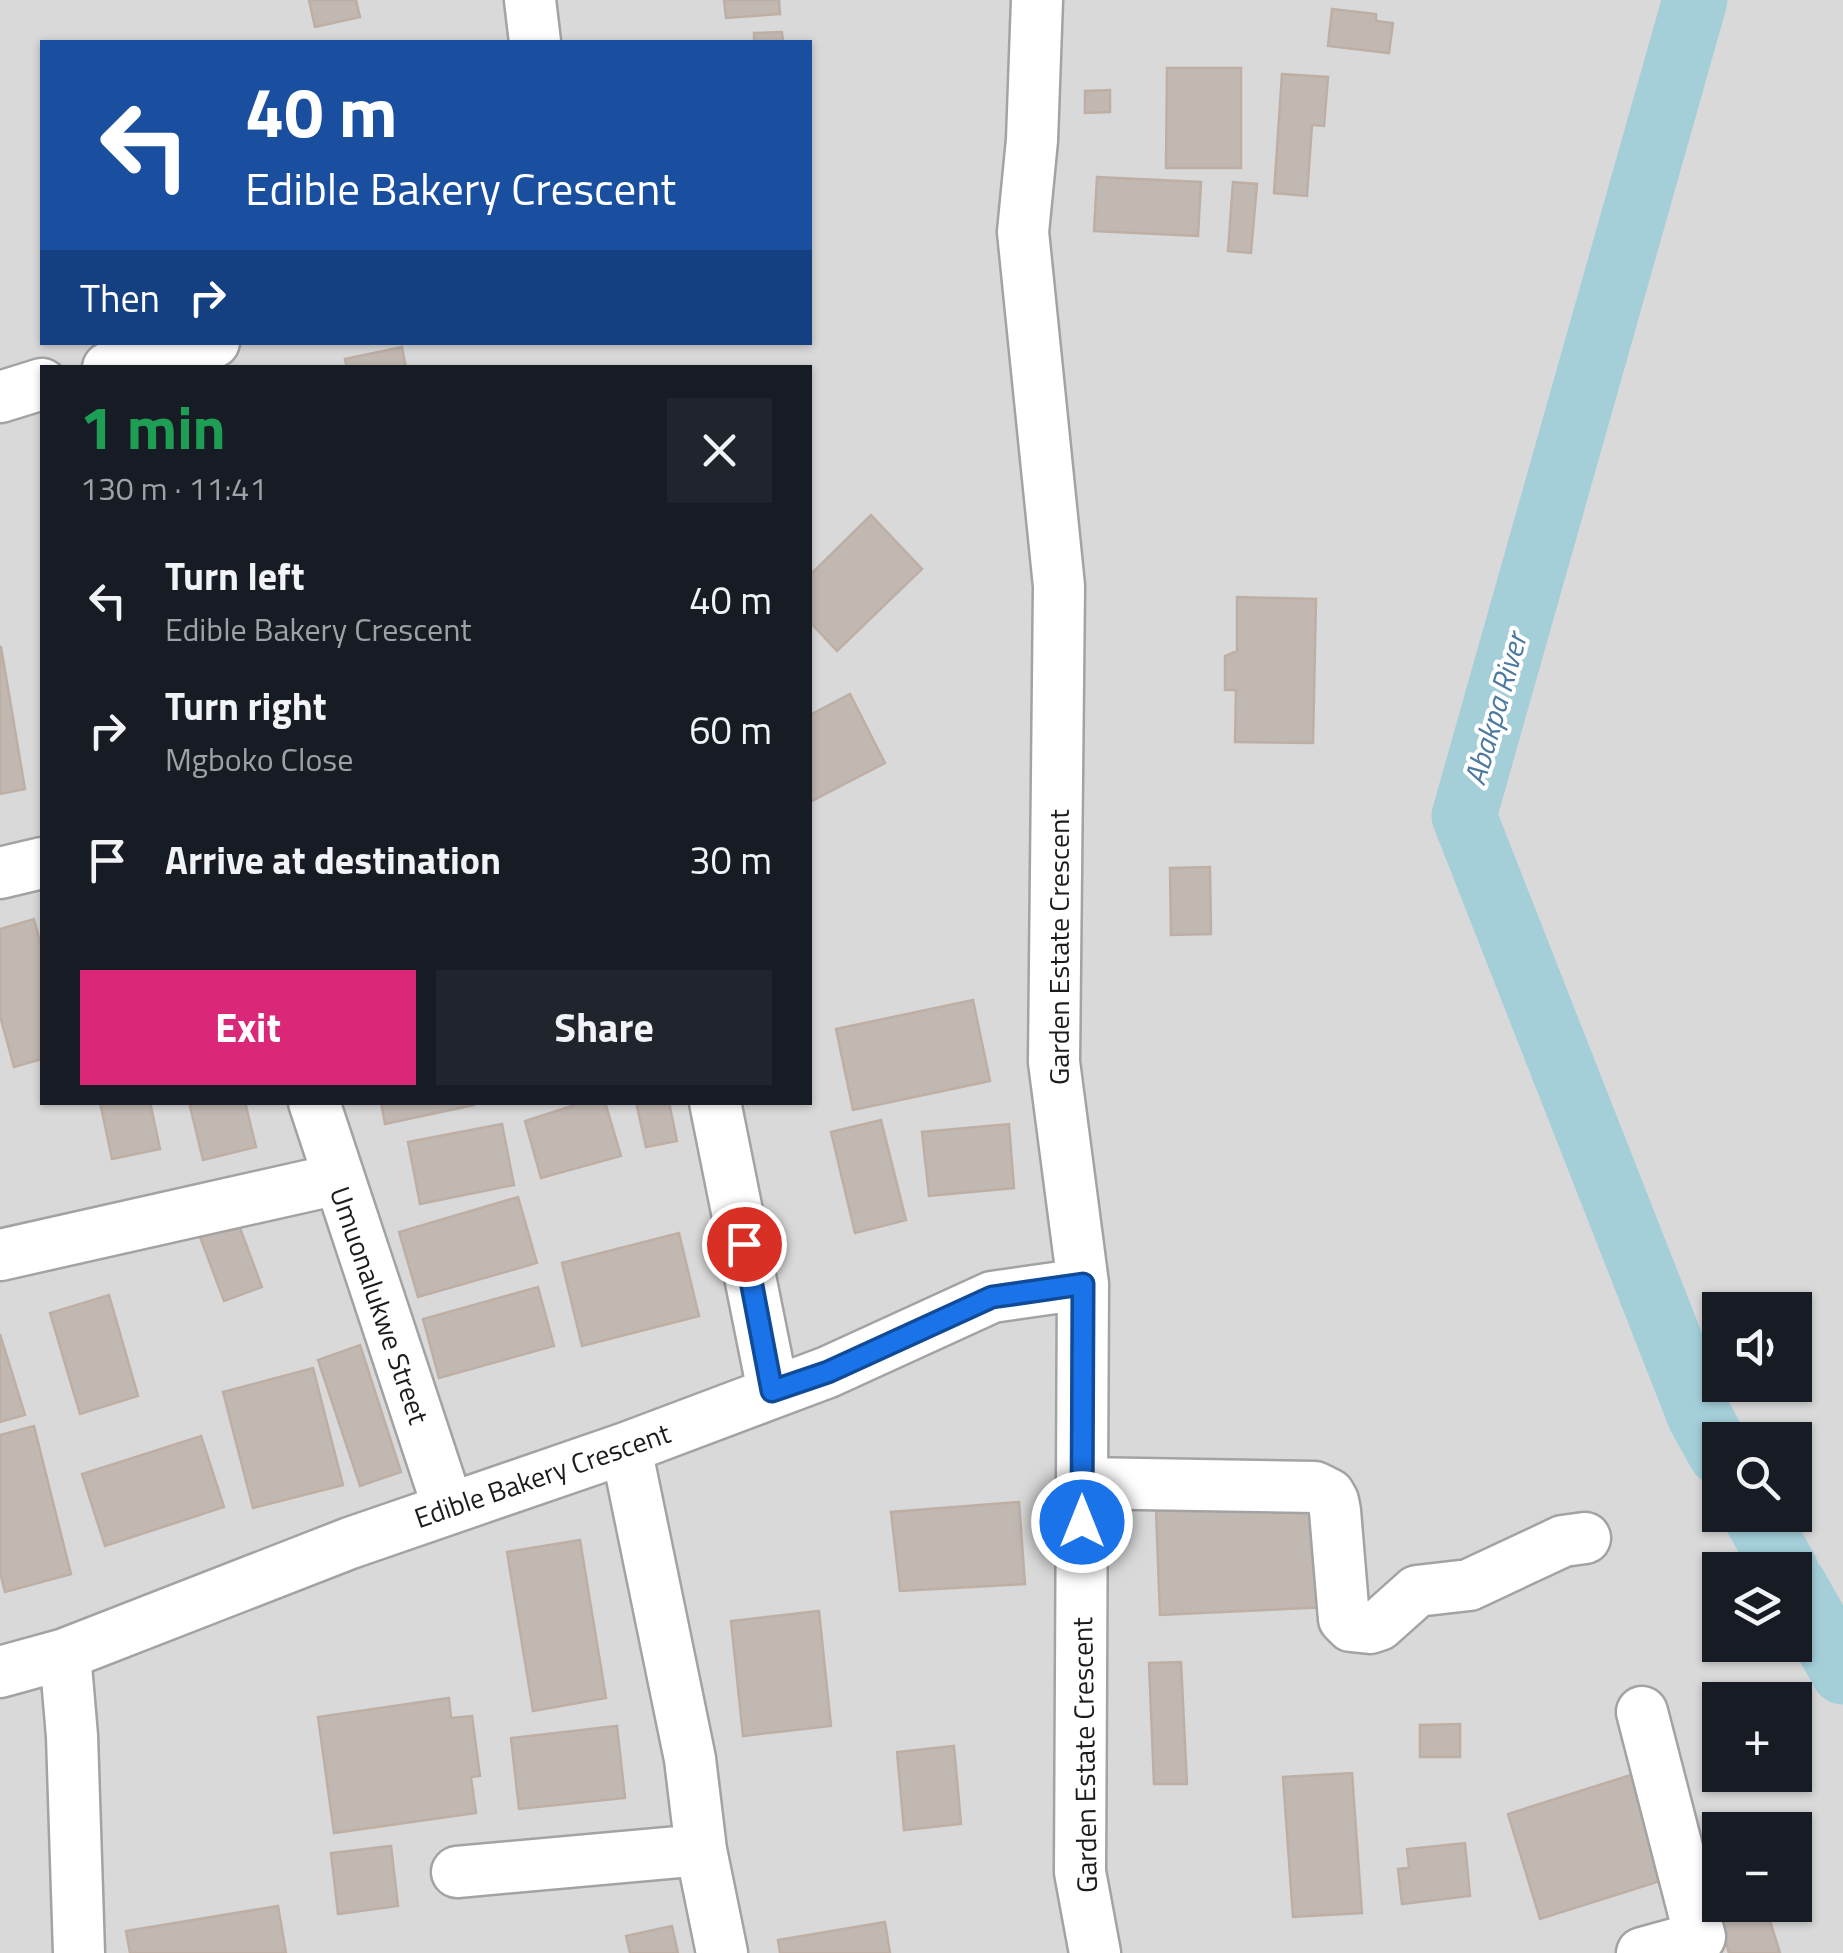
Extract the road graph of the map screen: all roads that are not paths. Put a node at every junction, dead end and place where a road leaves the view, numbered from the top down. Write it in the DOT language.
graph roads {
  1 [pos="530,0"];
  2 [pos="1037,0"];
  3 [pos="536,40"];
  4 [pos="202,345"];
  5 [pos="120,365"];
  6 [pos="40,385"];
  7 [pos="0,397"];
  8 [pos="40,863"];
  9 [pos="0,873"];
  10 [pos="315,1105"];
  11 [pos="716,1105"];
  12 [pos="338,1179"];
  13 [pos="0,1255"];
  14 [pos="1083,1284"];
  15 [pos="772,1391"];
  16 [pos="626,1448"];
  17 [pos="1082,1484"];
  18 [pos="448,1507"];
  19 [pos="1585,1538"];
  20 [pos="65,1654"];
  21 [pos="0,1672"];
  22 [pos="1642,1712"];
  23 [pos="701,1850"];
  24 [pos="457,1872"];
  25 [pos="1660,1948"];
  26 [pos="79,1953"];
  27 [pos="722,1953"];
  28 [pos="1095,1953"];
  1 -- 3 [label="street"];
  2 -- 14 [label="street, Garden Estate Crescent"];
  4 -- 5 [label="street"];
  6 -- 7 [label="street"];
  8 -- 9 [label="street"];
  10 -- 12 [label="street, Umuonalukwe Street"];
  11 -- 15 [label="street"];
  12 -- 13 [label="street"];
  12 -- 18 [label="street, Umuonalukwe Street"];
  14 -- 15 [label="street, Edible Bakery Crescent"];
  14 -- 17 [label="street, Garden Estate Crescent"];
  15 -- 16 [label="street, Edible Bakery Crescent"];
  16 -- 18 [label="street, Edible Bakery Crescent"];
  16 -- 23 [label="street"];
  17 -- 19 [label="street"];
  17 -- 28 [label="street, Garden Estate Crescent"];
  18 -- 20 [label="street, Edible Bakery Crescent"];
  20 -- 21 [label="street, Edible Bakery Crescent"];
  20 -- 26 [label="street"];
  22 -- 25 [label="street"];
  23 -- 24 [label="street"];
  23 -- 27 [label="street"];
}
